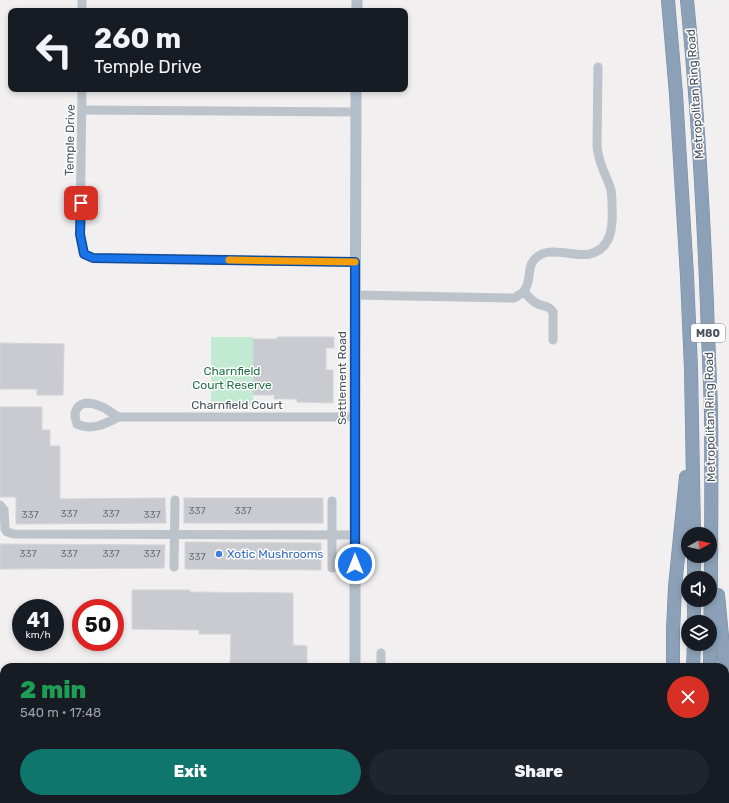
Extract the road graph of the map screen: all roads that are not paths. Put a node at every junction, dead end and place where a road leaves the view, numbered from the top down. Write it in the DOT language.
graph roads {
  1 [pos="668,0"];
  2 [pos="687,0"];
  3 [pos="598,67"];
  4 [pos="82,92"];
  5 [pos="356,92"];
  6 [pos="83,110"];
  7 [pos="356,112"];
  8 [pos="355,262"];
  9 [pos="524,292"];
  10 [pos="355,296"];
  11 [pos="553,340"];
  12 [pos="118,417"];
  13 [pos="354,417"];
  14 [pos="692,443"];
  15 [pos="175,500"];
  16 [pos="332,501"];
  17 [pos="0,505"];
  18 [pos="712,522"];
  19 [pos="694,527"];
  20 [pos="175,534"];
  21 [pos="332,535"];
  22 [pos="355,535"];
  23 [pos="174,567"];
  24 [pos="332,568"];
  25 [pos="694,651"];
  26 [pos="381,653"];
  27 [pos="355,663"];
  28 [pos="381,663"];
  29 [pos="673,663"];
  30 [pos="694,663"];
  31 [pos="710,663"];
  32 [pos="725,663"];
  1 -- 14 [label="highway, Metropolitan Ring Road / M80"];
  2 -- 18 [label="highway, Metropolitan Ring Road / M80"];
  3 -- 9 [label="street"];
  4 -- 6 [label="street, Temple Drive"];
  5 -- 7 [label="main road, Settlement Road"];
  6 -- 7 [label="street"];
  6 -- 8 [label="street, Temple Drive"];
  7 -- 8 [label="main road, Settlement Road"];
  8 -- 10 [label="main road, Settlement Road"];
  9 -- 10 [label="street"];
  9 -- 11 [label="street"];
  10 -- 13 [label="main road, Settlement Road"];
  12 -- 13 [label="street, Charnfield Court"];
  13 -- 22 [label="main road, Settlement Road"];
  14 -- 19 [label="highway, Metropolitan Ring Road / M80"];
  14 -- 29 [label="highway"];
  15 -- 20 [label="street"];
  16 -- 21 [label="street"];
  17 -- 20 [label="street"];
  18 -- 31 [label="highway, Metropolitan Ring Road / M80"];
  18 -- 32 [label="highway"];
  20 -- 21 [label="street"];
  20 -- 23 [label="street"];
  21 -- 22 [label="street"];
  21 -- 24 [label="street"];
  22 -- 27 [label="main road, Settlement Road"];
  25 -- 30 [label="highway"];
  26 -- 28 [label="street"];
}
